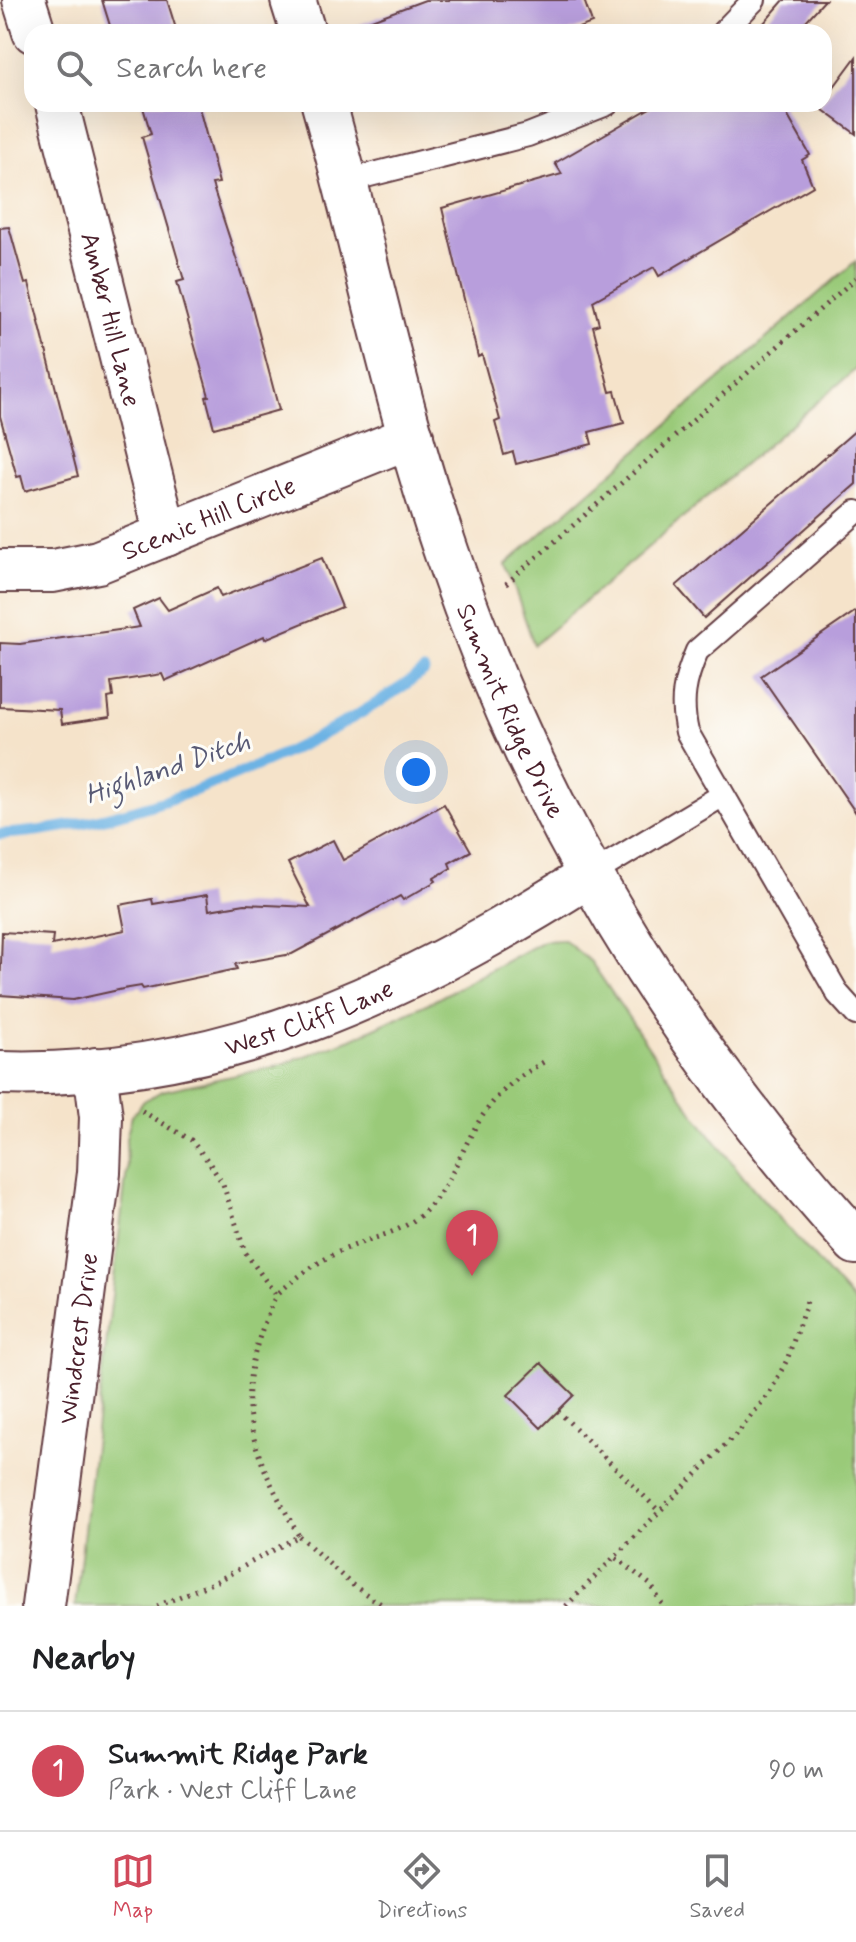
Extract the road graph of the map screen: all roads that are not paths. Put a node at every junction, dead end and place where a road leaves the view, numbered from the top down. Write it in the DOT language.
graph roads {
  1 [pos="24,0"];
  2 [pos="293,0"];
  3 [pos="754,0"];
  4 [pos="32,24"];
  5 [pos="300,24"];
  6 [pos="731,24"];
  7 [pos="59,112"];
  8 [pos="326,112"];
  9 [pos="587,112"];
  10 [pos="346,181"];
  11 [pos="412,436"];
  12 [pos="856,512"];
  13 [pos="166,535"];
  14 [pos="0,571"];
  15 [pos="723,795"];
  16 [pos="590,875"];
  17 [pos="856,1014"];
  18 [pos="95,1069"];
  19 [pos="0,1073"];
  20 [pos="856,1242"];
  21 [pos="43,1606"];
  1 -- 4 [label="street"];
  2 -- 5 [label="street"];
  3 -- 6 [label="lane"];
  7 -- 13 [label="street, Amber Hill Lane"];
  8 -- 10 [label="street, Summit Ridge Drive"];
  9 -- 10 [label="lane"];
  10 -- 11 [label="street, Summit Ridge Drive"];
  11 -- 13 [label="street, Scenic Hill Circle"];
  11 -- 16 [label="street, Summit Ridge Drive"];
  12 -- 15 [label="lane"];
  13 -- 14 [label="street, Scenic Hill Circle"];
  15 -- 16 [label="lane"];
  15 -- 17 [label="lane"];
  16 -- 18 [label="street, West Cliff Lane"];
  16 -- 20 [label="street, Summit Ridge Drive"];
  18 -- 19 [label="street, West Cliff Lane"];
  18 -- 21 [label="street, Windcrest Drive"];
}
